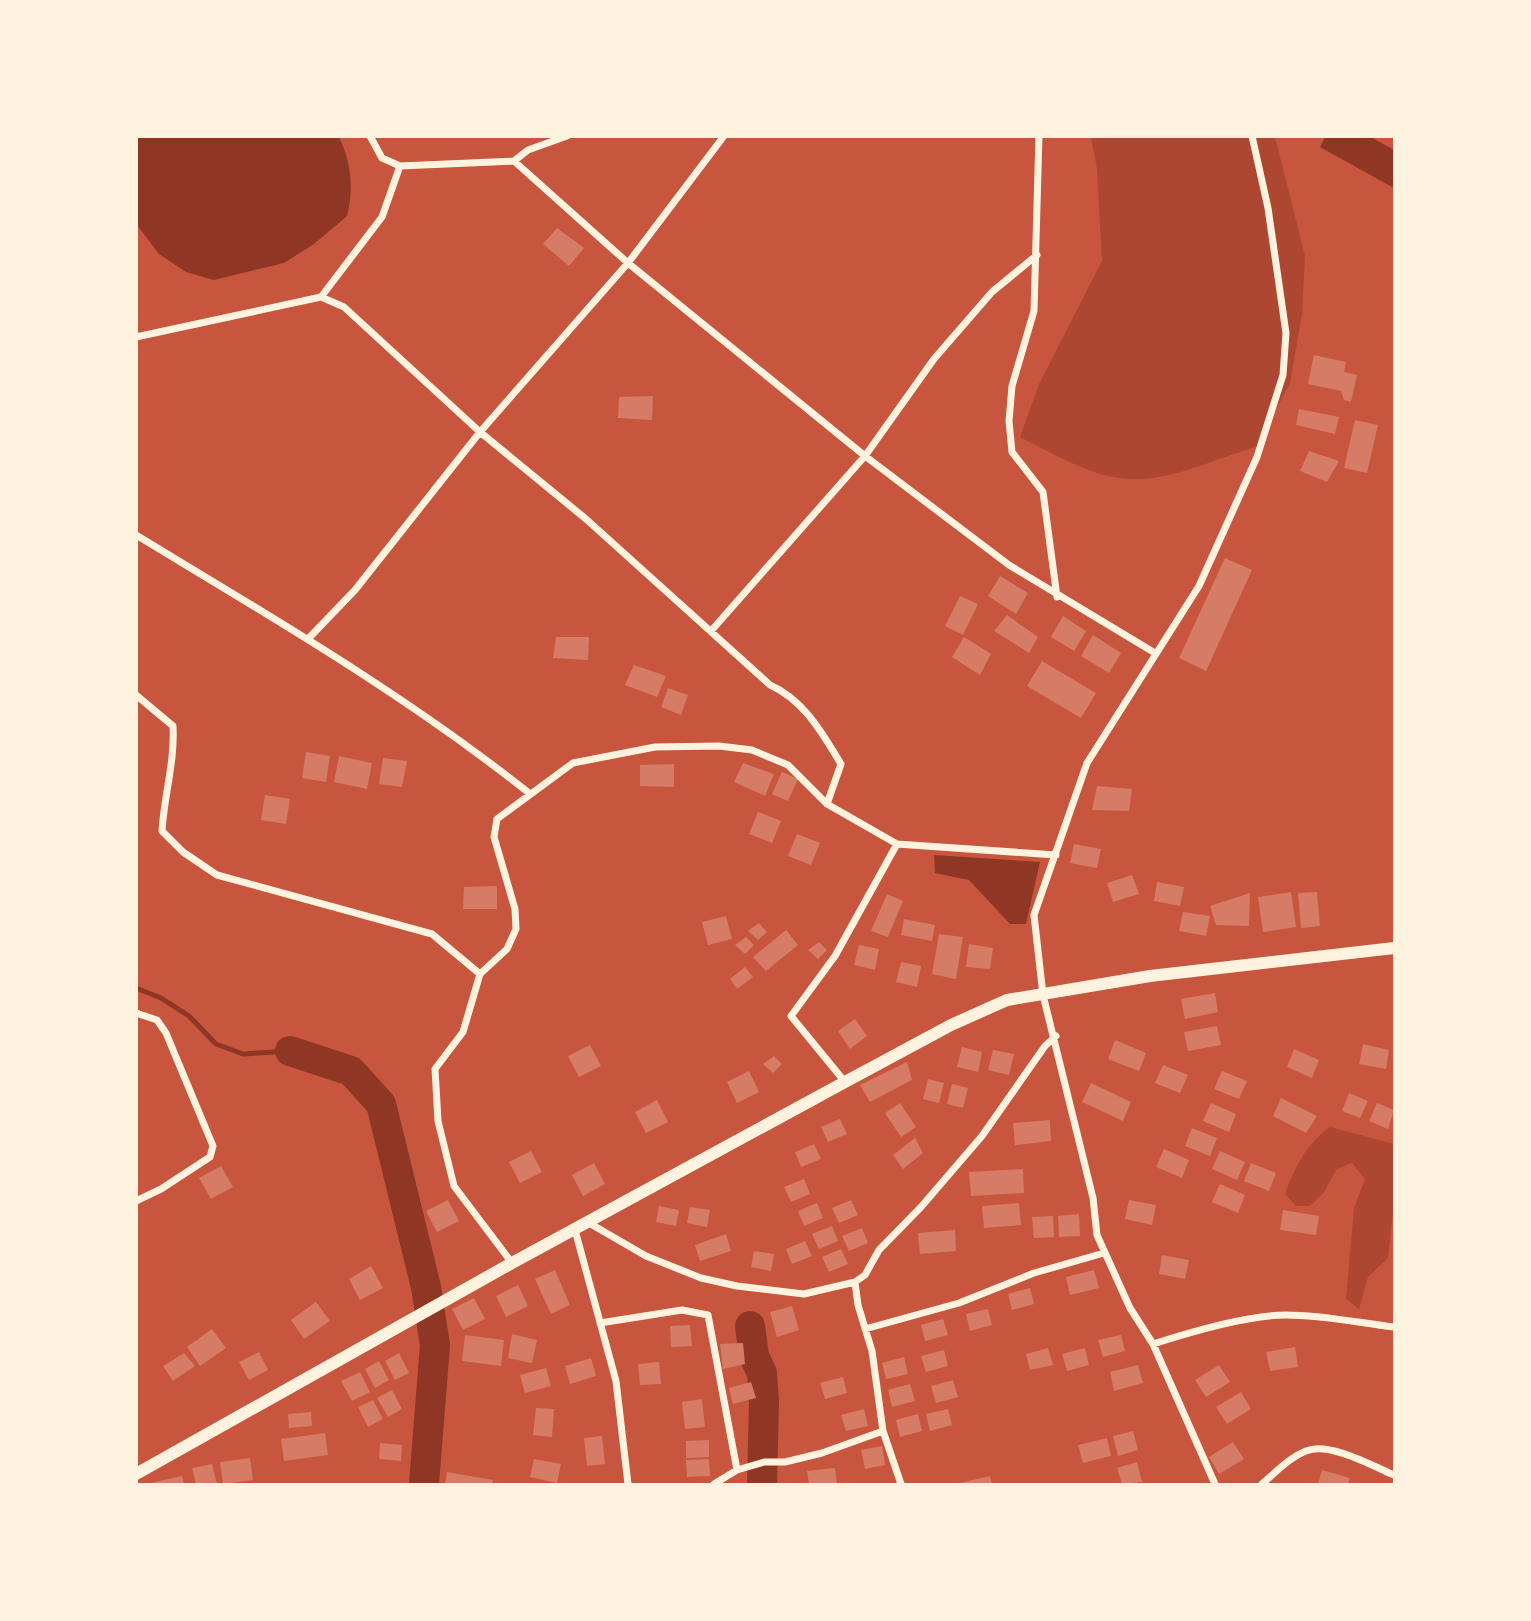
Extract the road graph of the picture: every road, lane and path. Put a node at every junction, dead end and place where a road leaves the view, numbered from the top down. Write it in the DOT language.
graph roads {
  1 [pos="370,136"];
  2 [pos="567,136"];
  3 [pos="724,136"];
  4 [pos="1039,136"];
  5 [pos="1252,136"];
  6 [pos="514,161"];
  7 [pos="400,166"];
  8 [pos="1037,255"];
  9 [pos="628,263"];
  10 [pos="321,297"];
  11 [pos="136,337"];
  12 [pos="480,432"];
  13 [pos="865,457"];
  14 [pos="136,536"];
  15 [pos="1057,597"];
  16 [pos="711,631"];
  17 [pos="307,639"];
  18 [pos="1155,653"];
  19 [pos="136,695"];
  20 [pos="528,793"];
  21 [pos="827,804"];
  22 [pos="897,844"];
  23 [pos="1056,855"];
  24 [pos="1395,948"];
  25 [pos="480,974"];
  26 [pos="1043,995"];
  27 [pos="137,1014"];
  28 [pos="1056,1036"];
  29 [pos="845,1082"];
  30 [pos="136,1201"];
  31 [pos="589,1223"];
  32 [pos="575,1230"];
  33 [pos="1104,1253"];
  34 [pos="512,1263"];
  35 [pos="855,1282"];
  36 [pos="600,1323"];
  37 [pos="1395,1327"];
  38 [pos="865,1329"];
  39 [pos="1153,1343"];
  40 [pos="883,1431"];
  41 [pos="737,1470"];
  42 [pos="136,1474"];
  43 [pos="1395,1475"];
  44 [pos="628,1485"];
  45 [pos="714,1485"];
  46 [pos="901,1485"];
  47 [pos="1215,1485"];
  48 [pos="1262,1485"];
  1 -- 7 [label="street"];
  2 -- 6 [label="street"];
  3 -- 9 [label="street"];
  4 -- 8 [label="street"];
  5 -- 18 [label="street"];
  6 -- 7 [label="street"];
  6 -- 9 [label="street"];
  7 -- 10 [label="street"];
  8 -- 13 [label="street"];
  8 -- 15 [label="street"];
  9 -- 12 [label="street"];
  9 -- 13 [label="street"];
  10 -- 11 [label="street"];
  10 -- 12 [label="street"];
  12 -- 16 [label="street"];
  12 -- 17 [label="street"];
  13 -- 15 [label="street"];
  13 -- 16 [label="street"];
  14 -- 17 [label="street"];
  15 -- 18 [label="street"];
  16 -- 21 [label="street"];
  17 -- 20 [label="street"];
  18 -- 23 [label="street"];
  19 -- 25 [label="street"];
  20 -- 21 [label="street"];
  20 -- 25 [label="street"];
  21 -- 22 [label="street"];
  22 -- 23 [label="street"];
  22 -- 29 [label="street"];
  23 -- 26 [label="street"];
  24 -- 26 [label="main road"];
  25 -- 34 [label="street"];
  26 -- 28 [label="street"];
  26 -- 29 [label="main road"];
  27 -- 30 [label="street"];
  28 -- 33 [label="street"];
  28 -- 35 [label="street"];
  29 -- 31 [label="main road"];
  31 -- 32 [label="main road"];
  31 -- 35 [label="street"];
  32 -- 34 [label="main road"];
  32 -- 36 [label="street"];
  33 -- 38 [label="street"];
  33 -- 39 [label="street"];
  34 -- 42 [label="main road"];
  35 -- 38 [label="street"];
  36 -- 41 [label="street"];
  36 -- 44 [label="street"];
  37 -- 39 [label="street"];
  38 -- 40 [label="street"];
  39 -- 47 [label="street"];
  40 -- 41 [label="street"];
  40 -- 46 [label="street"];
  41 -- 45 [label="street"];
  43 -- 48 [label="street"];
}
